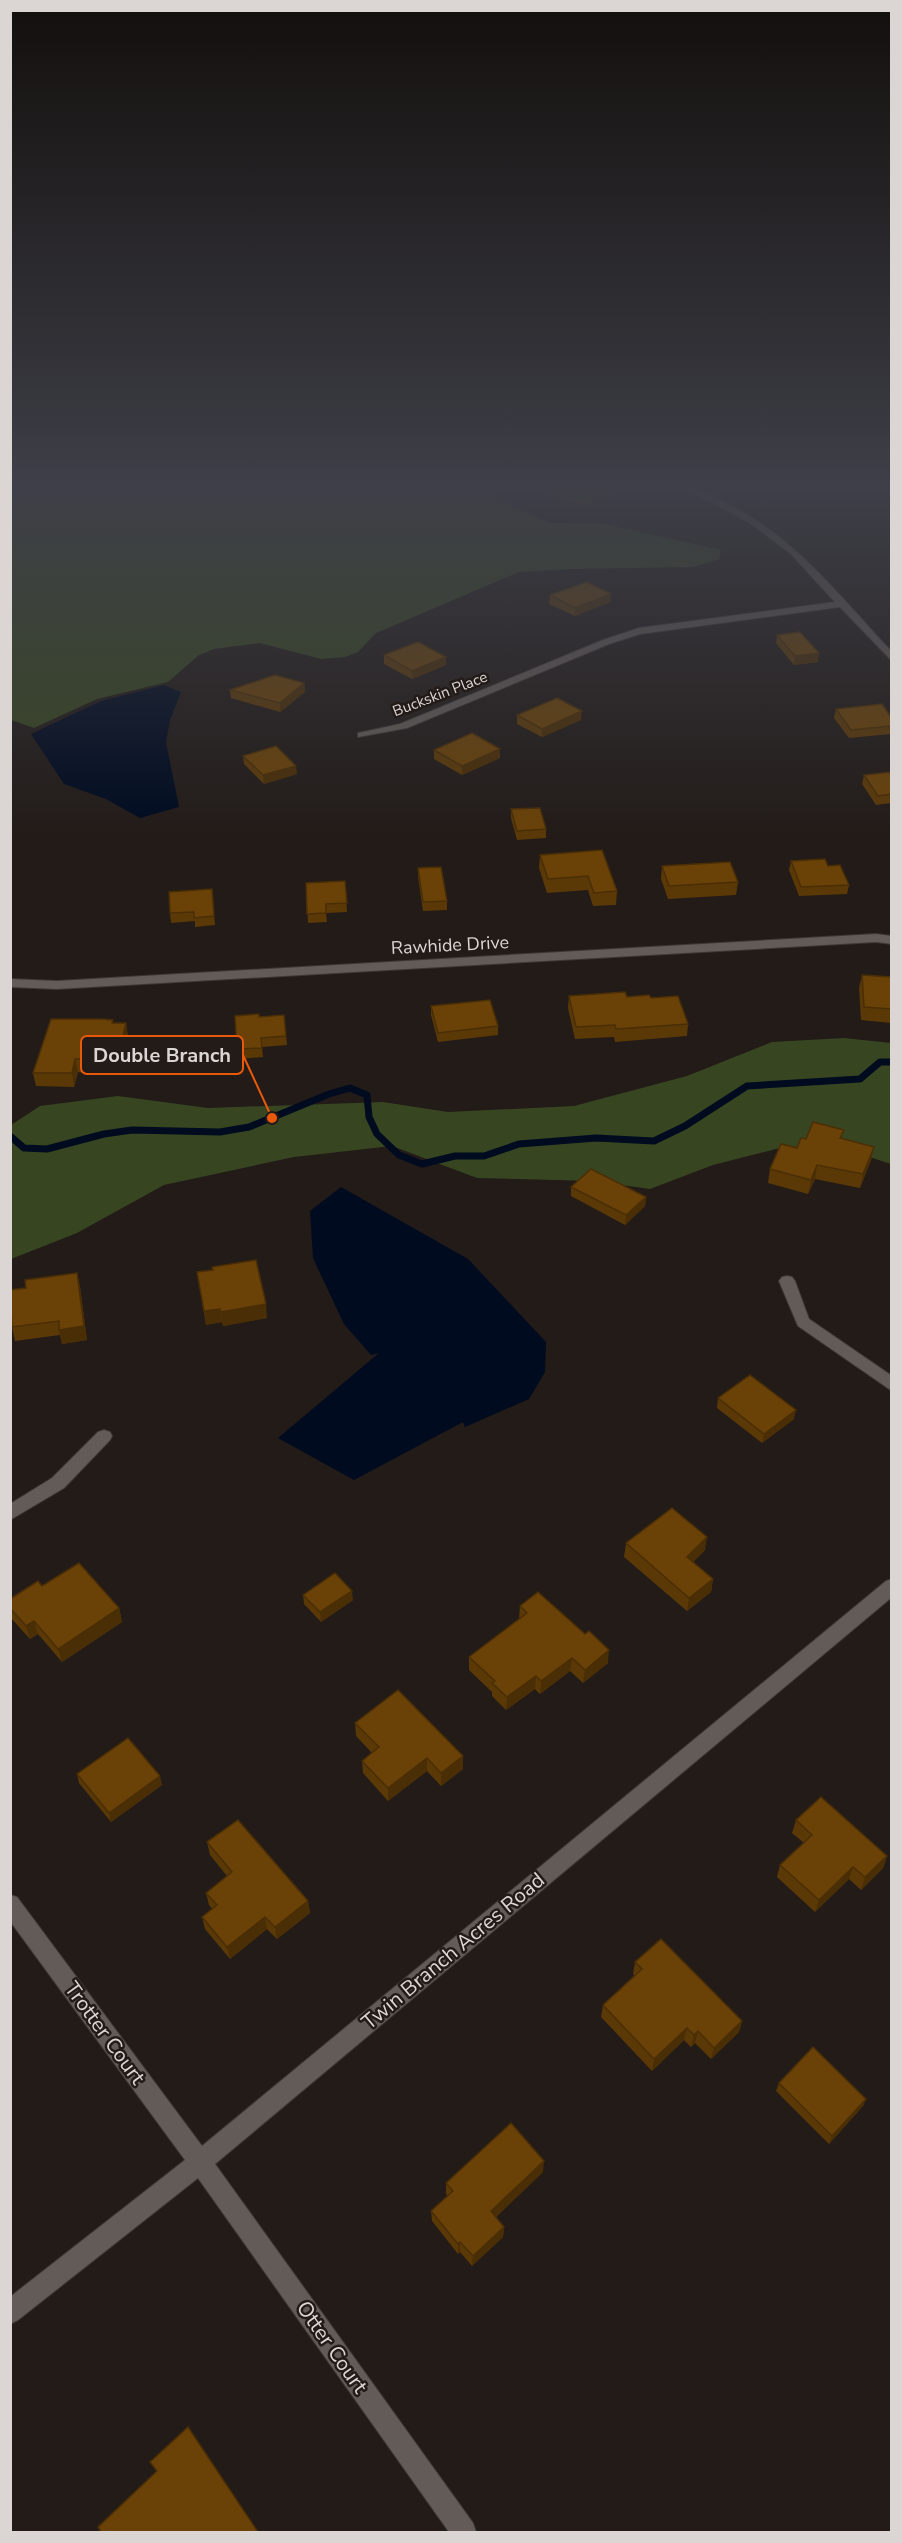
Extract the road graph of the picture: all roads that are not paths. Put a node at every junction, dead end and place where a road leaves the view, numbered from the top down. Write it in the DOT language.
graph roads {
  1 [pos="840,602"];
  2 [pos="842,604"];
  3 [pos="891,658"];
  4 [pos="362,735"];
  5 [pos="891,940"];
  6 [pos="10,982"];
  7 [pos="787,1281"];
  8 [pos="891,1385"];
  9 [pos="105,1436"];
  10 [pos="10,1513"];
  11 [pos="891,1586"];
  12 [pos="10,1904"];
  13 [pos="200,2162"];
  14 [pos="10,2312"];
  15 [pos="464,2532"];
  1 -- 2 [label="street"];
  2 -- 3 [label="street"];
  2 -- 4 [label="street, Buckskin Place"];
  5 -- 6 [label="street, Rawhide Drive"];
  7 -- 8 [label="street"];
  9 -- 10 [label="street"];
  11 -- 13 [label="street, Twin Branch Acres Road"];
  12 -- 13 [label="street, Trotter Court"];
  13 -- 14 [label="street, Twin Branch Acres Road"];
  13 -- 15 [label="street, Otter Court"];
}
